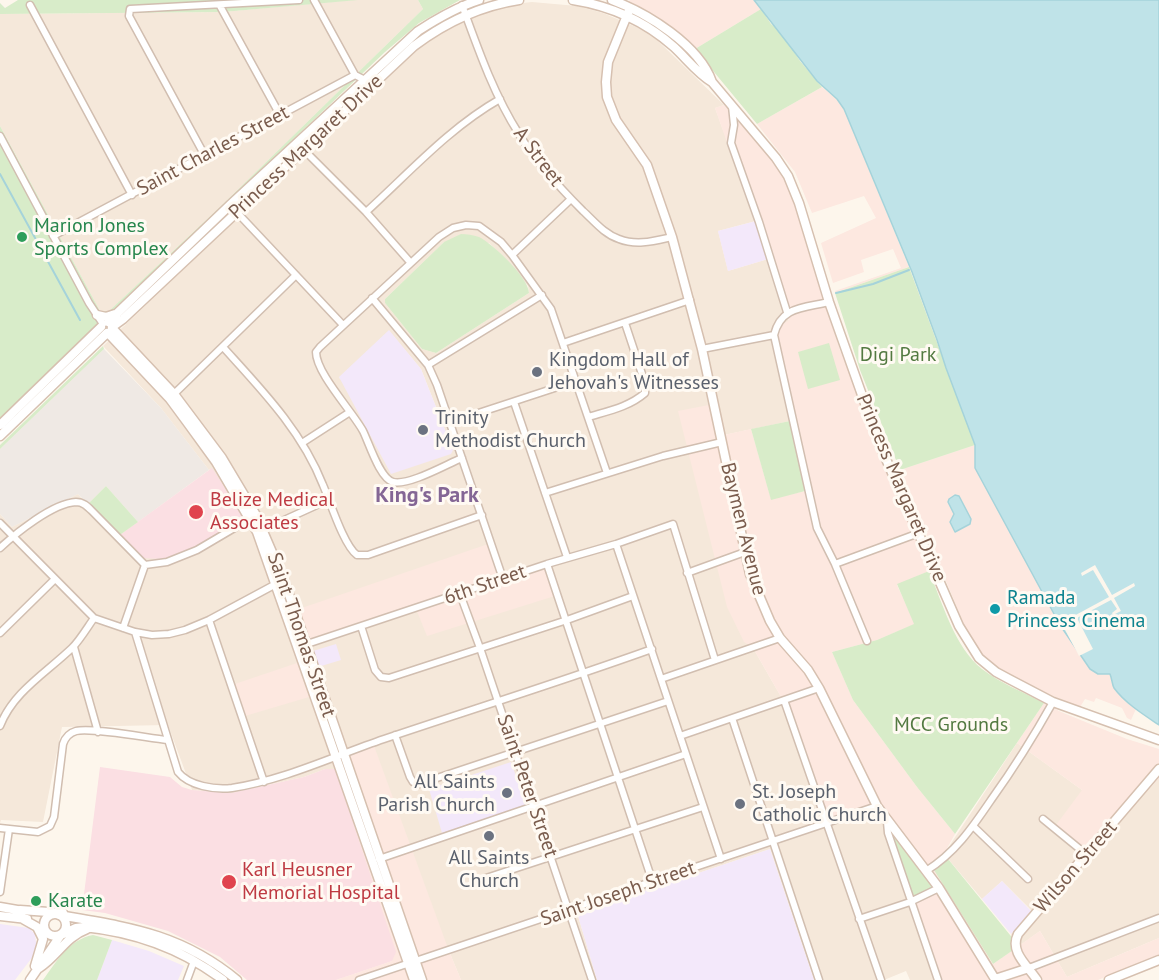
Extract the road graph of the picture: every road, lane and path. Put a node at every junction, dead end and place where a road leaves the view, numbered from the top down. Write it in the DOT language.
graph roads {
  1 [pos="299,0"];
  2 [pos="314,0"];
  3 [pos="479,0"];
  4 [pos="519,0"];
  5 [pos="573,0"];
  6 [pos="611,4"];
  7 [pos="30,5"];
  8 [pos="462,5"];
  9 [pos="220,6"];
  10 [pos="629,12"];
  11 [pos="465,14"];
  12 [pos="644,24"];
  13 [pos="619,34"];
  14 [pos="355,75"];
  15 [pos="369,82"];
  16 [pos="712,82"];
  17 [pos="500,99"];
  18 [pos="732,106"];
  19 [pos="280,115"];
  20 [pos="750,127"];
  21 [pos="732,134"];
  22 [pos="0,136"];
  23 [pos="304,150"];
  24 [pos="205,156"];
  25 [pos="132,195"];
  26 [pos="571,199"];
  27 [pos="233,208"];
  28 [pos="366,212"];
  29 [pos="54,236"];
  30 [pos="672,237"];
  31 [pos="512,255"];
  32 [pos="411,262"];
  33 [pos="296,275"];
  34 [pos="543,295"];
  35 [pos="372,298"];
  36 [pos="690,300"];
  37 [pos="829,302"];
  38 [pos="787,312"];
  39 [pos="116,314"];
  40 [pos="97,315"];
  41 [pos="625,323"];
  42 [pos="343,325"];
  43 [pos="107,328"];
  44 [pos="774,335"];
  45 [pos="563,343"];
  46 [pos="223,347"];
  47 [pos="702,349"];
  48 [pos="428,365"];
  49 [pos="576,381"];
  50 [pos="174,394"];
  51 [pos="514,402"];
  52 [pos="350,412"];
  53 [pos="588,417"];
  54 [pos="189,420"];
  55 [pos="451,422"];
  56 [pos="0,424"];
  57 [pos="0,436"];
  58 [pos="722,442"];
  59 [pos="302,443"];
  60 [pos="462,458"];
  61 [pos="607,473"];
  62 [pos="545,493"];
  63 [pos="328,500"];
  64 [pos="482,515"];
  65 [pos="254,517"];
  66 [pos="0,523"];
  67 [pos="260,531"];
  68 [pos="919,533"];
  69 [pos="13,537"];
  70 [pos="616,544"];
  71 [pos="0,548"];
  72 [pos="745,552"];
  73 [pos="567,557"];
  74 [pos="547,564"];
  75 [pos="836,564"];
  76 [pos="145,565"];
  77 [pos="687,573"];
  78 [pos="55,579"];
  79 [pos="503,579"];
  80 [pos="276,584"];
  81 [pos="460,594"];
  82 [pos="633,596"];
  83 [pos="94,618"];
  84 [pos="209,620"];
  85 [pos="567,620"];
  86 [pos="361,626"];
  87 [pos="123,628"];
  88 [pos="135,632"];
  89 [pos="0,633"];
  90 [pos="780,638"];
  91 [pos="867,641"];
  92 [pos="302,646"];
  93 [pos="74,647"];
  94 [pos="480,648"];
  95 [pos="652,649"];
  96 [pos="715,660"];
  97 [pos="584,673"];
  98 [pos="661,679"];
  99 [pos="819,688"];
  100 [pos="498,700"];
  101 [pos="784,700"];
  102 [pos="668,701"];
  103 [pos="1053,702"];
  104 [pos="732,718"];
  105 [pos="600,724"];
  106 [pos="0,726"];
  107 [pos="98,732"];
  108 [pos="395,735"];
  109 [pos="680,736"];
  110 [pos="167,740"];
  111 [pos="1159,740"];
  112 [pos="515,752"];
  113 [pos="686,754"];
  114 [pos="339,755"];
  115 [pos="1159,769"];
  116 [pos="618,777"];
  117 [pos="264,782"];
  118 [pos="534,806"];
  119 [pos="877,806"];
  120 [pos="703,807"];
  121 [pos="1043,819"];
  122 [pos="887,822"];
  123 [pos="826,823"];
  124 [pos="973,826"];
  125 [pos="0,828"];
  126 [pos="9,829"];
  127 [pos="636,830"];
  128 [pos="772,840"];
  129 [pos="1087,855"];
  130 [pos="551,857"];
  131 [pos="379,859"];
  132 [pos="721,859"];
  133 [pos="926,871"];
  134 [pos="1028,879"];
  135 [pos="480,880"];
  136 [pos="653,882"];
  137 [pos="939,888"];
  138 [pos="0,892"];
  139 [pos="910,902"];
  140 [pos="0,907"];
  141 [pos="569,910"];
  142 [pos="21,914"];
  143 [pos="55,915"];
  144 [pos="0,916"];
  145 [pos="1159,918"];
  146 [pos="859,919"];
  147 [pos="97,925"];
  148 [pos="45,930"];
  149 [pos="61,935"];
  150 [pos="1159,960"];
  151 [pos="194,961"];
  152 [pos="411,962"];
  153 [pos="37,967"];
  154 [pos="1029,968"];
  155 [pos="29,980"];
  156 [pos="187,980"];
  157 [pos="223,980"];
  158 [pos="237,980"];
  159 [pos="359,980"];
  160 [pos="414,980"];
  161 [pos="422,980"];
  162 [pos="592,980"];
  163 [pos="819,980"];
  164 [pos="881,980"];
  165 [pos="938,980"];
  166 [pos="994,980"];
  167 [pos="1037,980"];
  168 [pos="1043,980"];
  169 [pos="1109,980"];
  1 -- 9 [label="street"];
  2 -- 14 [label="street"];
  3 -- 8 [label="main road, Princess Margaret Drive"];
  4 -- 11 [label="main road, Princess Margaret Drive"];
  5 -- 6 [label="main road, Princess Margaret Drive"];
  6 -- 10 [label="main road, Princess Margaret Drive"];
  6 -- 13 [label="main road"];
  7 -- 25 [label="street"];
  8 -- 11 [label="street, A Street"];
  8 -- 15 [label="main road, Princess Margaret Drive"];
  9 -- 19 [label="street"];
  9 -- 24 [label="street"];
  10 -- 12 [label="main road, Princess Margaret Drive"];
  10 -- 13 [label="main road, Baymen Avenue"];
  10 -- 16 [label="main road, Princess Margaret Drive"];
  11 -- 15 [label="main road, Princess Margaret Drive"];
  11 -- 17 [label="street, A Street"];
  12 -- 13 [label="main road"];
  12 -- 16 [label="main road, Princess Margaret Drive"];
  13 -- 30 [label="main road, Baymen Avenue"];
  14 -- 15 [label="street"];
  14 -- 19 [label="street, Saint Charles Street"];
  15 -- 23 [label="main road, Princess Margaret Drive"];
  15 -- 27 [label="main road, Princess Margaret Drive"];
  16 -- 18 [label="main road, Princess Margaret Drive"];
  17 -- 26 [label="street, A Street"];
  17 -- 28 [label="street"];
  18 -- 20 [label="main road, Princess Margaret Drive"];
  18 -- 21 [label="street"];
  19 -- 24 [label="street, Saint Charles Street"];
  20 -- 21 [label="street"];
  20 -- 37 [label="main road, Princess Margaret Drive"];
  21 -- 38 [label="street"];
  22 -- 29 [label="street"];
  23 -- 27 [label="main road, Princess Margaret Drive"];
  23 -- 28 [label="street"];
  24 -- 25 [label="street, Saint Charles Street"];
  25 -- 29 [label="street, Saint Charles Street"];
  26 -- 30 [label="street, A Street"];
  26 -- 31 [label="street"];
  27 -- 33 [label="street"];
  27 -- 39 [label="main road, Princess Margaret Drive"];
  27 -- 43 [label="main road, Princess Margaret Drive"];
  28 -- 32 [label="street"];
  29 -- 40 [label="street"];
  30 -- 36 [label="main road, Baymen Avenue"];
  31 -- 32 [label="street"];
  31 -- 34 [label="street"];
  32 -- 35 [label="street"];
  33 -- 42 [label="street"];
  33 -- 46 [label="street"];
  34 -- 45 [label="street"];
  34 -- 48 [label="street"];
  35 -- 42 [label="street"];
  35 -- 48 [label="street"];
  36 -- 41 [label="street"];
  36 -- 47 [label="main road, Baymen Avenue"];
  37 -- 38 [label="street"];
  37 -- 68 [label="main road, Princess Margaret Drive"];
  38 -- 44 [label="street"];
  39 -- 40 [label="main road"];
  39 -- 43 [label="main road, Princess Margaret Drive"];
  40 -- 43 [label="street"];
  41 -- 45 [label="street"];
  41 -- 53 [label="street"];
  42 -- 52 [label="street"];
  43 -- 50 [label="main road, Saint Thomas Street"];
  43 -- 54 [label="main road, Saint Thomas Street"];
  43 -- 56 [label="main road, Princess Margaret Drive"];
  43 -- 57 [label="main road, Princess Margaret Drive"];
  44 -- 47 [label="street"];
  44 -- 75 [label="street"];
  45 -- 49 [label="street"];
  46 -- 50 [label="street"];
  46 -- 59 [label="street"];
  47 -- 58 [label="main road, Baymen Avenue"];
  48 -- 55 [label="street"];
  49 -- 51 [label="street"];
  49 -- 53 [label="street"];
  50 -- 54 [label="main road, Saint Thomas Street"];
  51 -- 55 [label="street"];
  51 -- 62 [label="street"];
  52 -- 59 [label="street"];
  52 -- 60 [label="street"];
  53 -- 61 [label="street"];
  54 -- 65 [label="main road, Saint Thomas Street"];
  55 -- 60 [label="street"];
  58 -- 61 [label="street"];
  58 -- 72 [label="main road, Baymen Avenue"];
  59 -- 63 [label="street"];
  60 -- 64 [label="street"];
  61 -- 62 [label="street"];
  62 -- 73 [label="street"];
  63 -- 64 [label="street"];
  63 -- 67 [label="street"];
  64 -- 79 [label="street"];
  65 -- 67 [label="main road, Saint Thomas Street"];
  65 -- 76 [label="street"];
  66 -- 69 [label="street"];
  67 -- 80 [label="main road, Saint Thomas Street"];
  67 -- 92 [label="main road, Saint Thomas Street"];
  68 -- 75 [label="street"];
  68 -- 103 [label="main road, Princess Margaret Drive"];
  69 -- 71 [label="street"];
  69 -- 76 [label="street"];
  69 -- 78 [label="street"];
  70 -- 73 [label="street, 6th Street"];
  70 -- 77 [label="street, 6th Street"];
  70 -- 82 [label="street"];
  72 -- 77 [label="street"];
  72 -- 90 [label="main road, Baymen Avenue"];
  73 -- 74 [label="street, 6th Street"];
  74 -- 79 [label="street, 6th Street"];
  74 -- 85 [label="street"];
  75 -- 91 [label="street"];
  76 -- 87 [label="street"];
  77 -- 96 [label="street"];
  78 -- 83 [label="street"];
  78 -- 89 [label="street"];
  79 -- 81 [label="street, 6th Street"];
  80 -- 84 [label="street"];
  80 -- 92 [label="main road, Saint Thomas Street"];
  81 -- 86 [label="street, 6th Street"];
  81 -- 94 [label="street, Saint Peter Street"];
  82 -- 85 [label="street"];
  82 -- 95 [label="street"];
  83 -- 87 [label="street"];
  83 -- 93 [label="street"];
  84 -- 88 [label="street"];
  84 -- 117 [label="street"];
  85 -- 94 [label="street"];
  85 -- 97 [label="street"];
  86 -- 92 [label="street, 6th Street"];
  86 -- 94 [label="street"];
  87 -- 88 [label="street"];
  88 -- 110 [label="street"];
  90 -- 96 [label="street"];
  90 -- 99 [label="main road, Baymen Avenue"];
  92 -- 114 [label="main road, Saint Thomas Street"];
  93 -- 106 [label="street"];
  93 -- 107 [label="street"];
  94 -- 100 [label="street, Saint Peter Street"];
  95 -- 97 [label="street"];
  95 -- 98 [label="street"];
  96 -- 98 [label="street"];
  97 -- 100 [label="street"];
  97 -- 105 [label="street"];
  98 -- 102 [label="street"];
  99 -- 101 [label="street"];
  99 -- 119 [label="main road, Baymen Avenue"];
  100 -- 108 [label="street"];
  100 -- 112 [label="street, Saint Peter Street"];
  101 -- 104 [label="street"];
  101 -- 123 [label="street"];
  102 -- 105 [label="street"];
  102 -- 109 [label="street"];
  103 -- 111 [label="main road, Princess Margaret Drive"];
  103 -- 124 [label="street"];
  104 -- 109 [label="street"];
  104 -- 128 [label="street"];
  105 -- 112 [label="street"];
  105 -- 116 [label="street"];
  107 -- 110 [label="street"];
  107 -- 126 [label="street"];
  108 -- 112 [label="street"];
  108 -- 114 [label="street"];
  109 -- 113 [label="street"];
  110 -- 117 [label="street"];
  112 -- 118 [label="street, Saint Peter Street"];
  113 -- 116 [label="street"];
  113 -- 120 [label="street"];
  114 -- 117 [label="street"];
  114 -- 131 [label="main road, Saint Thomas Street"];
  114 -- 152 [label="main road, Saint Thomas Street"];
  115 -- 129 [label="main road, Wilson Street"];
  116 -- 118 [label="street"];
  116 -- 127 [label="street"];
  118 -- 130 [label="street, Saint Peter Street"];
  118 -- 131 [label="street"];
  119 -- 122 [label="main road, Baymen Avenue"];
  119 -- 123 [label="street, Saint Joseph Street"];
  120 -- 127 [label="street"];
  120 -- 132 [label="street"];
  121 -- 129 [label="street"];
  122 -- 133 [label="main road, Baymen Avenue"];
  122 -- 139 [label="street"];
  123 -- 128 [label="street, Saint Joseph Street"];
  123 -- 146 [label="street"];
  124 -- 133 [label="street"];
  124 -- 134 [label="street"];
  125 -- 126 [label="street"];
  126 -- 138 [label="street"];
  127 -- 130 [label="street"];
  127 -- 136 [label="street"];
  128 -- 132 [label="street, Saint Joseph Street"];
  128 -- 163 [label="street"];
  129 -- 154 [label="main road, Wilson Street"];
  130 -- 135 [label="street"];
  130 -- 141 [label="street, Saint Peter Street"];
  131 -- 152 [label="main road, Saint Thomas Street"];
  132 -- 136 [label="street, Saint Joseph Street"];
  133 -- 137 [label="main road, Baymen Avenue"];
  136 -- 141 [label="street, Saint Joseph Street"];
  137 -- 139 [label="street"];
  137 -- 166 [label="main road, Baymen Avenue"];
  139 -- 146 [label="street"];
  139 -- 165 [label="street"];
  140 -- 142 [label="main road"];
  141 -- 152 [label="street, Saint Joseph Street"];
  141 -- 162 [label="street, Saint Peter Street"];
  142 -- 143 [label="main road"];
  142 -- 144 [label="main road"];
  142 -- 147 [label="main road"];
  142 -- 148 [label="main road"];
  142 -- 153 [label="main road"];
  143 -- 147 [label="main road"];
  143 -- 148 [label="main road"];
  143 -- 149 [label="main road"];
  145 -- 154 [label="street"];
  146 -- 164 [label="street"];
  147 -- 149 [label="main road"];
  147 -- 151 [label="main road"];
  147 -- 153 [label="main road"];
  147 -- 158 [label="main road"];
  148 -- 149 [label="main road"];
  148 -- 153 [label="main road"];
  149 -- 153 [label="main road"];
  150 -- 169 [label="main road"];
  151 -- 156 [label="street"];
  151 -- 157 [label="main road"];
  152 -- 159 [label="street, Saint Joseph Street"];
  152 -- 160 [label="main road, Saint Thomas Street"];
  152 -- 161 [label="main road, Saint Thomas Street"];
  153 -- 155 [label="main road"];
  154 -- 166 [label="main road"];
  154 -- 167 [label="main road, Wilson Street"];
  154 -- 168 [label="main road, Wilson Street"];
}
